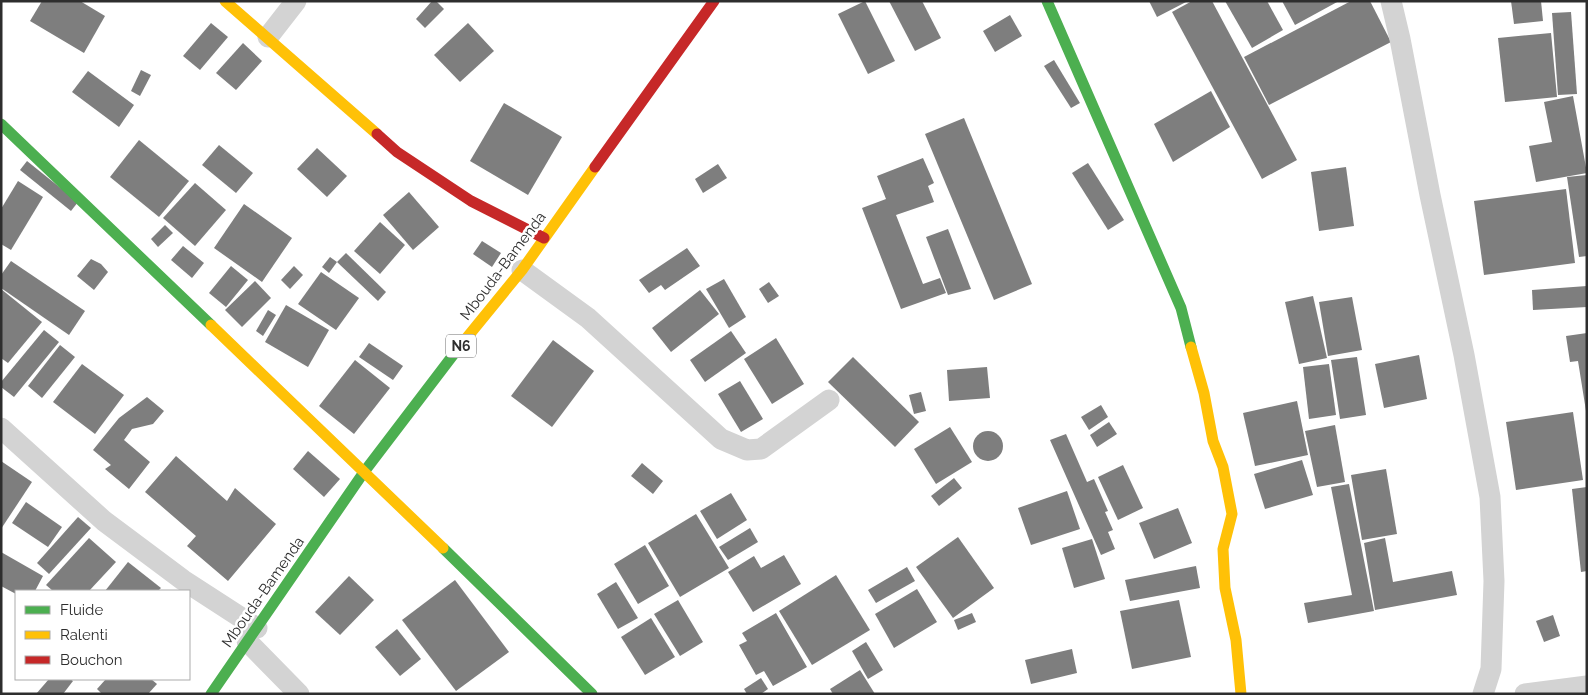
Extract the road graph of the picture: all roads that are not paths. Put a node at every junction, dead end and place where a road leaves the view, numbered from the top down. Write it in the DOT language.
graph roads {
  1 [pos="225,1"];
  2 [pos="296,1"];
  3 [pos="714,1"];
  4 [pos="1047,1"];
  5 [pos="1391,1"];
  6 [pos="268,37"];
  7 [pos="1,124"];
  8 [pos="544,238"];
  9 [pos="522,270"];
  10 [pos="829,400"];
  11 [pos="1,428"];
  12 [pos="364,472"];
  13 [pos="252,635"];
  14 [pos="1587,686"];
  15 [pos="211,694"];
  16 [pos="299,694"];
  17 [pos="592,694"];
  18 [pos="1241,694"];
  19 [pos="1483,694"];
  20 [pos="1525,694"];
  1 -- 6 [label="main road"];
  2 -- 6 [label="street"];
  3 -- 8 [label="main road, Mbouda-Bamenda / N6"];
  4 -- 18 [label="main road"];
  5 -- 19 [label="street"];
  6 -- 8 [label="main road"];
  7 -- 12 [label="main road"];
  8 -- 9 [label="main road, Mbouda-Bamenda / N6"];
  9 -- 10 [label="street"];
  9 -- 12 [label="main road, Mbouda-Bamenda / N6"];
  11 -- 13 [label="street"];
  12 -- 13 [label="main road, Mbouda-Bamenda / N6"];
  12 -- 17 [label="main road"];
  13 -- 15 [label="main road, Mbouda-Bamenda / N6"];
  13 -- 16 [label="street"];
  14 -- 20 [label="street"];
}
